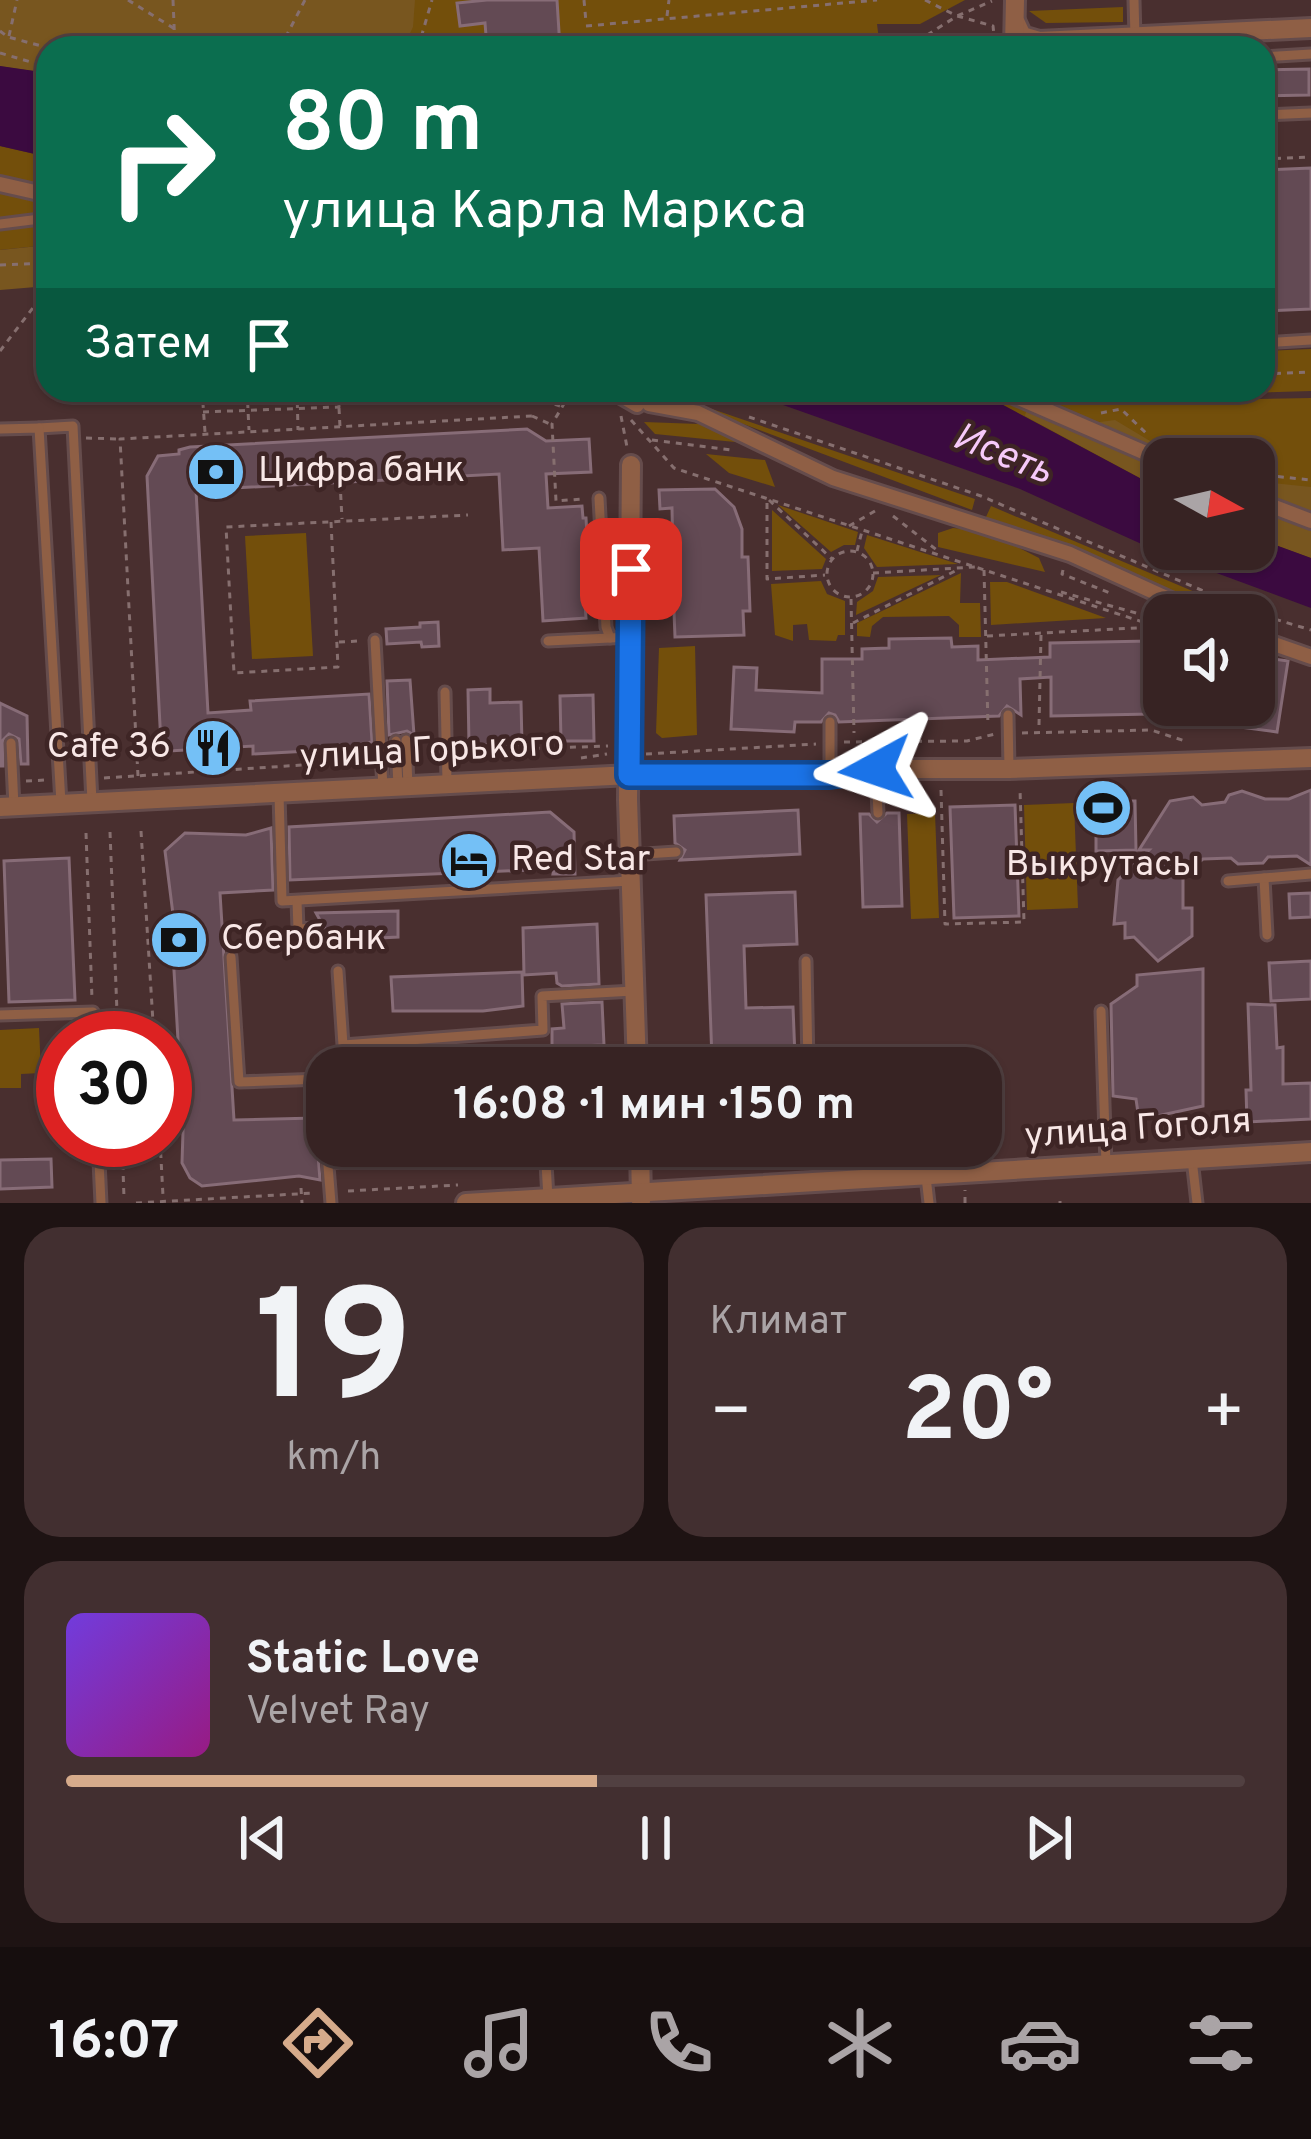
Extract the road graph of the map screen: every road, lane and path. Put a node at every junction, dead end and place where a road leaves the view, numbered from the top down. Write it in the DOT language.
graph roads {
  1 [pos="17,0"];
  2 [pos="128,0"];
  3 [pos="173,0"];
  4 [pos="305,0"];
  5 [pos="432,0"];
  6 [pos="584,0"];
  7 [pos="669,0"];
  8 [pos="727,0"];
  9 [pos="760,0"];
  10 [pos="877,0"];
  11 [pos="925,0"];
  12 [pos="1015,0"];
  13 [pos="1134,0"];
  14 [pos="992,1"];
  15 [pos="758,10"];
  16 [pos="724,14"];
  17 [pos="957,16"];
  18 [pos="666,19"];
  19 [pos="1016,22"];
  20 [pos="586,26"];
  21 [pos="1311,28"];
  22 [pos="175,29"];
  23 [pos="0,31"];
  24 [pos="175,36"];
  25 [pos="286,36"];
  26 [pos="422,36"];
  27 [pos="587,36"];
  28 [pos="926,36"];
  29 [pos="999,36"];
  30 [pos="1009,36"];
  31 [pos="1022,36"];
  32 [pos="1133,36"];
  33 [pos="1201,36"];
  34 [pos="8,37"];
  35 [pos="36,45"];
  36 [pos="0,53"];
  37 [pos="1311,54"];
  38 [pos="1275,56"];
  39 [pos="36,64"];
  40 [pos="1311,113"];
  41 [pos="1275,114"];
  42 [pos="1311,157"];
  43 [pos="1275,158"];
  44 [pos="0,184"];
  45 [pos="36,192"];
  46 [pos="36,220"];
  47 [pos="0,224"];
  48 [pos="36,264"];
  49 [pos="0,265"];
  50 [pos="36,304"];
  51 [pos="1311,340"];
  52 [pos="1275,342"];
  53 [pos="0,351"];
  54 [pos="1311,372"];
  55 [pos="1275,374"];
  56 [pos="203,402"];
  57 [pos="248,402"];
  58 [pos="297,402"];
  59 [pos="339,402"];
  60 [pos="549,402"];
  61 [pos="564,402"];
  62 [pos="620,402"];
  63 [pos="623,402"];
  64 [pos="637,402"];
  65 [pos="1028,402"];
  66 [pos="339,406"];
  67 [pos="562,406"];
  68 [pos="297,408"];
  69 [pos="248,410"];
  70 [pos="203,412"];
  71 [pos="735,412"];
  72 [pos="552,424"];
  73 [pos="339,427"];
  74 [pos="39,428"];
  75 [pos="0,429"];
  76 [pos="298,430"];
  77 [pos="249,432"];
  78 [pos="205,434"];
  79 [pos="78,438"];
  80 [pos="120,439"];
  81 [pos="338,440"];
  82 [pos="647,440"];
  83 [pos="736,451"];
  84 [pos="1143,451"];
  85 [pos="632,465"];
  86 [pos="1275,476"];
  87 [pos="1311,480"];
  88 [pos="340,482"];
  89 [pos="599,498"];
  90 [pos="767,499"];
  91 [pos="1275,507"];
  92 [pos="467,514"];
  93 [pos="342,521"];
  94 [pos="1311,521"];
  95 [pos="331,522"];
  96 [pos="848,526"];
  97 [pos="862,531"];
  98 [pos="939,552"];
  99 [pos="857,553"];
  100 [pos="832,559"];
  101 [pos="977,567"];
  102 [pos="984,568"];
  103 [pos="958,569"];
  104 [pos="873,573"];
  105 [pos="1062,574"];
  106 [pos="826,575"];
  107 [pos="1054,592"];
  108 [pos="1158,594"];
  109 [pos="851,597"];
  110 [pos="1123,597"];
  111 [pos="1143,614"];
  112 [pos="1143,623"];
  113 [pos="851,624"];
  114 [pos="1143,628"];
  115 [pos="1311,630"];
  116 [pos="1041,633"];
  117 [pos="987,636"];
  118 [pos="620,638"];
  119 [pos="375,640"];
  120 [pos="548,641"];
  121 [pos="337,642"];
  122 [pos="1275,644"];
  123 [pos="1311,657"];
  124 [pos="445,692"];
  125 [pos="1008,715"];
  126 [pos="830,722"];
  127 [pos="988,725"];
  128 [pos="1039,725"];
  129 [pos="854,733"];
  130 [pos="1009,733"];
  131 [pos="401,740"];
  132 [pos="830,742"];
  133 [pos="11,743"];
  134 [pos="1189,744"];
  135 [pos="614,746"];
  136 [pos="446,752"];
  137 [pos="644,754"];
  138 [pos="1311,758"];
  139 [pos="381,760"];
  140 [pos="876,769"];
  141 [pos="1009,769"];
  142 [pos="629,775"];
  143 [pos="830,775"];
  144 [pos="138,776"];
  145 [pos="91,778"];
  146 [pos="60,779"];
  147 [pos="13,782"];
  148 [pos="447,784"];
  149 [pos="396,787"];
  150 [pos="1020,788"];
  151 [pos="941,790"];
  152 [pos="278,793"];
  153 [pos="92,802"];
  154 [pos="61,804"];
  155 [pos="7,807"];
  156 [pos="878,813"];
  157 [pos="141,831"];
  158 [pos="110,832"];
  159 [pos="86,833"];
  160 [pos="676,852"];
  161 [pos="629,854"];
  162 [pos="1311,874"];
  163 [pos="1264,878"];
  164 [pos="630,881"];
  165 [pos="1228,881"];
  166 [pos="297,901"];
  167 [pos="316,928"];
  168 [pos="1267,935"];
  169 [pos="232,957"];
  170 [pos="806,961"];
  171 [pos="338,971"];
  172 [pos="634,991"];
  173 [pos="93,1011"];
  174 [pos="117,1011"];
  175 [pos="152,1011"];
  176 [pos="1101,1011"];
  177 [pos="36,1014"];
  178 [pos="0,1016"];
  179 [pos="636,1047"];
  180 [pos="808,1047"];
  181 [pos="1311,1153"];
  182 [pos="1192,1159"];
  183 [pos="1106,1166"];
  184 [pos="99,1167"];
  185 [pos="123,1167"];
  186 [pos="161,1167"];
  187 [pos="546,1167"];
  188 [pos="640,1167"];
  189 [pos="889,1167"];
  190 [pos="926,1177"];
  191 [pos="890,1178"];
  192 [pos="301,1191"];
  193 [pos="463,1194"];
  194 [pos="163,1196"];
  195 [pos="124,1198"];
  196 [pos="331,1198"];
  197 [pos="548,1198"];
  198 [pos="641,1198"];
  199 [pos="100,1203"];
  200 [pos="136,1203"];
  201 [pos="302,1203"];
  202 [pos="929,1203"];
  203 [pos="1197,1203"];
  1 -- 34 [label="path"];
  2 -- 22 [label="path"];
  3 -- 22 [label="path"];
  4 -- 25 [label="path"];
  5 -- 26 [label="path"];
  6 -- 20 [label="path"];
  7 -- 18 [label="path"];
  8 -- 16 [label="path"];
  9 -- 15 [label="path"];
  10 -- 15 [label="path"];
  11 -- 17 [label="path"];
  12 -- 19 [label="street"];
  13 -- 32 [label="lane"];
  14 -- 17 [label="path"];
  15 -- 16 [label="path"];
  16 -- 18 [label="path"];
  17 -- 28 [label="path"];
  17 -- 29 [label="path"];
  18 -- 20 [label="path"];
  19 -- 30 [label="street"];
  19 -- 31 [label="street"];
  20 -- 27 [label="path"];
  21 -- 33 [label="street"];
  22 -- 24 [label="path"];
  23 -- 34 [label="path"];
  34 -- 35 [label="path"];
  36 -- 39 [label="path"];
  37 -- 38 [label="lane"];
  40 -- 41 [label="lane"];
  42 -- 43 [label="path"];
  44 -- 45 [label="street"];
  46 -- 47 [label="lane"];
  48 -- 49 [label="path"];
  50 -- 53 [label="path"];
  51 -- 52 [label="lane"];
  54 -- 55 [label="path"];
  56 -- 70 [label="path"];
  57 -- 69 [label="path"];
  58 -- 68 [label="path"];
  59 -- 66 [label="path"];
  60 -- 67 [label="path"];
  61 -- 67 [label="path"];
  62 -- 85 [label="path"];
  63 -- 82 [label="path"];
  64 -- 108 [label="street"];
  65 -- 84 [label="street"];
  66 -- 68 [label="path"];
  66 -- 73 [label="path"];
  67 -- 72 [label="path"];
  68 -- 69 [label="path"];
  68 -- 76 [label="path"];
  69 -- 70 [label="path"];
  69 -- 77 [label="path"];
  70 -- 78 [label="path"];
  71 -- 115 [label="path"];
  72 -- 73 [label="path"];
  72 -- 89 [label="path"];
  73 -- 76 [label="path"];
  73 -- 81 [label="path"];
  74 -- 75 [label="lane"];
  74 -- 145 [label="lane"];
  74 -- 146 [label="lane"];
  76 -- 77 [label="path"];
  77 -- 78 [label="path"];
  78 -- 80 [label="path"];
  79 -- 80 [label="path"];
  80 -- 144 [label="path"];
  82 -- 83 [label="path"];
  82 -- 90 [label="path"];
  85 -- 118 [label="street"];
  86 -- 87 [label="path"];
  88 -- 93 [label="path"];
  89 -- 118 [label="lane"];
  90 -- 96 [label="path"];
  90 -- 100 [label="path"];
  90 -- 106 [label="path"];
  91 -- 94 [label="street"];
  92 -- 93 [label="path"];
  93 -- 95 [label="path"];
  95 -- 121 [label="path"];
  95 -- 121 [label="path"];
  96 -- 97 [label="path"];
  96 -- 98 [label="path"];
  97 -- 98 [label="path"];
  97 -- 99 [label="path"];
  98 -- 101 [label="path"];
  99 -- 100 [label="path"];
  99 -- 104 [label="path"];
  100 -- 106 [label="path"];
  101 -- 102 [label="path"];
  101 -- 103 [label="path"];
  102 -- 107 [label="path"];
  102 -- 117 [label="path"];
  103 -- 104 [label="path"];
  103 -- 113 [label="path"];
  104 -- 109 [label="path"];
  105 -- 110 [label="path"];
  106 -- 109 [label="path"];
  107 -- 111 [label="path"];
  107 -- 112 [label="path"];
  109 -- 113 [label="path"];
  113 -- 129 [label="path"];
  114 -- 116 [label="path"];
  116 -- 117 [label="path"];
  116 -- 128 [label="path"];
  117 -- 127 [label="path"];
  118 -- 120 [label="lane"];
  118 -- 142 [label="street"];
  119 -- 121 [label="path"];
  119 -- 139 [label="lane"];
  122 -- 123 [label="street"];
  124 -- 136 [label="lane"];
  125 -- 130 [label="lane"];
  126 -- 132 [label="lane"];
  130 -- 132 [label="path"];
  130 -- 134 [label="path"];
  130 -- 141 [label="lane"];
  131 -- 149 [label="lane"];
  132 -- 137 [label="path"];
  132 -- 143 [label="lane"];
  133 -- 147 [label="lane"];
  135 -- 136 [label="path"];
  136 -- 148 [label="lane"];
  138 -- 141 [label="street, улица Горького"];
  139 -- 144 [label="path"];
  139 -- 149 [label="lane"];
  140 -- 141 [label="street, улица Горького"];
  140 -- 143 [label="street, улица Горького"];
  140 -- 156 [label="lane"];
  142 -- 143 [label="street, улица Горького"];
  142 -- 148 [label="street, улица Горького"];
  142 -- 161 [label="street"];
  144 -- 145 [label="path"];
  145 -- 153 [label="lane"];
  146 -- 147 [label="path"];
  146 -- 154 [label="lane"];
  147 -- 155 [label="lane"];
  148 -- 149 [label="street, улица Горького"];
  149 -- 152 [label="street, улица Горького"];
  150 -- 151 [label="path"];
  152 -- 153 [label="street, улица Горького"];
  152 -- 166 [label="lane"];
  153 -- 154 [label="street, улица Горького"];
  154 -- 155 [label="street, улица Горького"];
  157 -- 175 [label="path"];
  158 -- 174 [label="path"];
  159 -- 173 [label="path"];
  160 -- 161 [label="lane"];
  161 -- 164 [label="street"];
  162 -- 163 [label="lane"];
  163 -- 165 [label="lane"];
  163 -- 168 [label="lane"];
  164 -- 166 [label="lane"];
  164 -- 172 [label="street"];
  166 -- 167 [label="lane"];
  169 -- 196 [label="lane"];
  170 -- 180 [label="lane"];
  171 -- 172 [label="lane"];
  172 -- 179 [label="street"];
  176 -- 183 [label="lane"];
  177 -- 178 [label="lane"];
  181 -- 182 [label="street, улица Гоголя"];
  182 -- 183 [label="street, улица Гоголя"];
  182 -- 203 [label="lane"];
  183 -- 190 [label="street, улица Гоголя"];
  184 -- 199 [label="lane"];
  185 -- 195 [label="path"];
  186 -- 194 [label="path"];
  187 -- 197 [label="lane"];
  188 -- 198 [label="street"];
  189 -- 191 [label="lane"];
  190 -- 191 [label="street, улица Гоголя"];
  190 -- 202 [label="lane"];
  191 -- 198 [label="street, улица Гоголя"];
  192 -- 196 [label="path"];
  192 -- 200 [label="path"];
  192 -- 201 [label="path"];
  193 -- 196 [label="path"];
  193 -- 197 [label="street, улица Гоголя"];
  197 -- 198 [label="street, улица Гоголя"];
}
